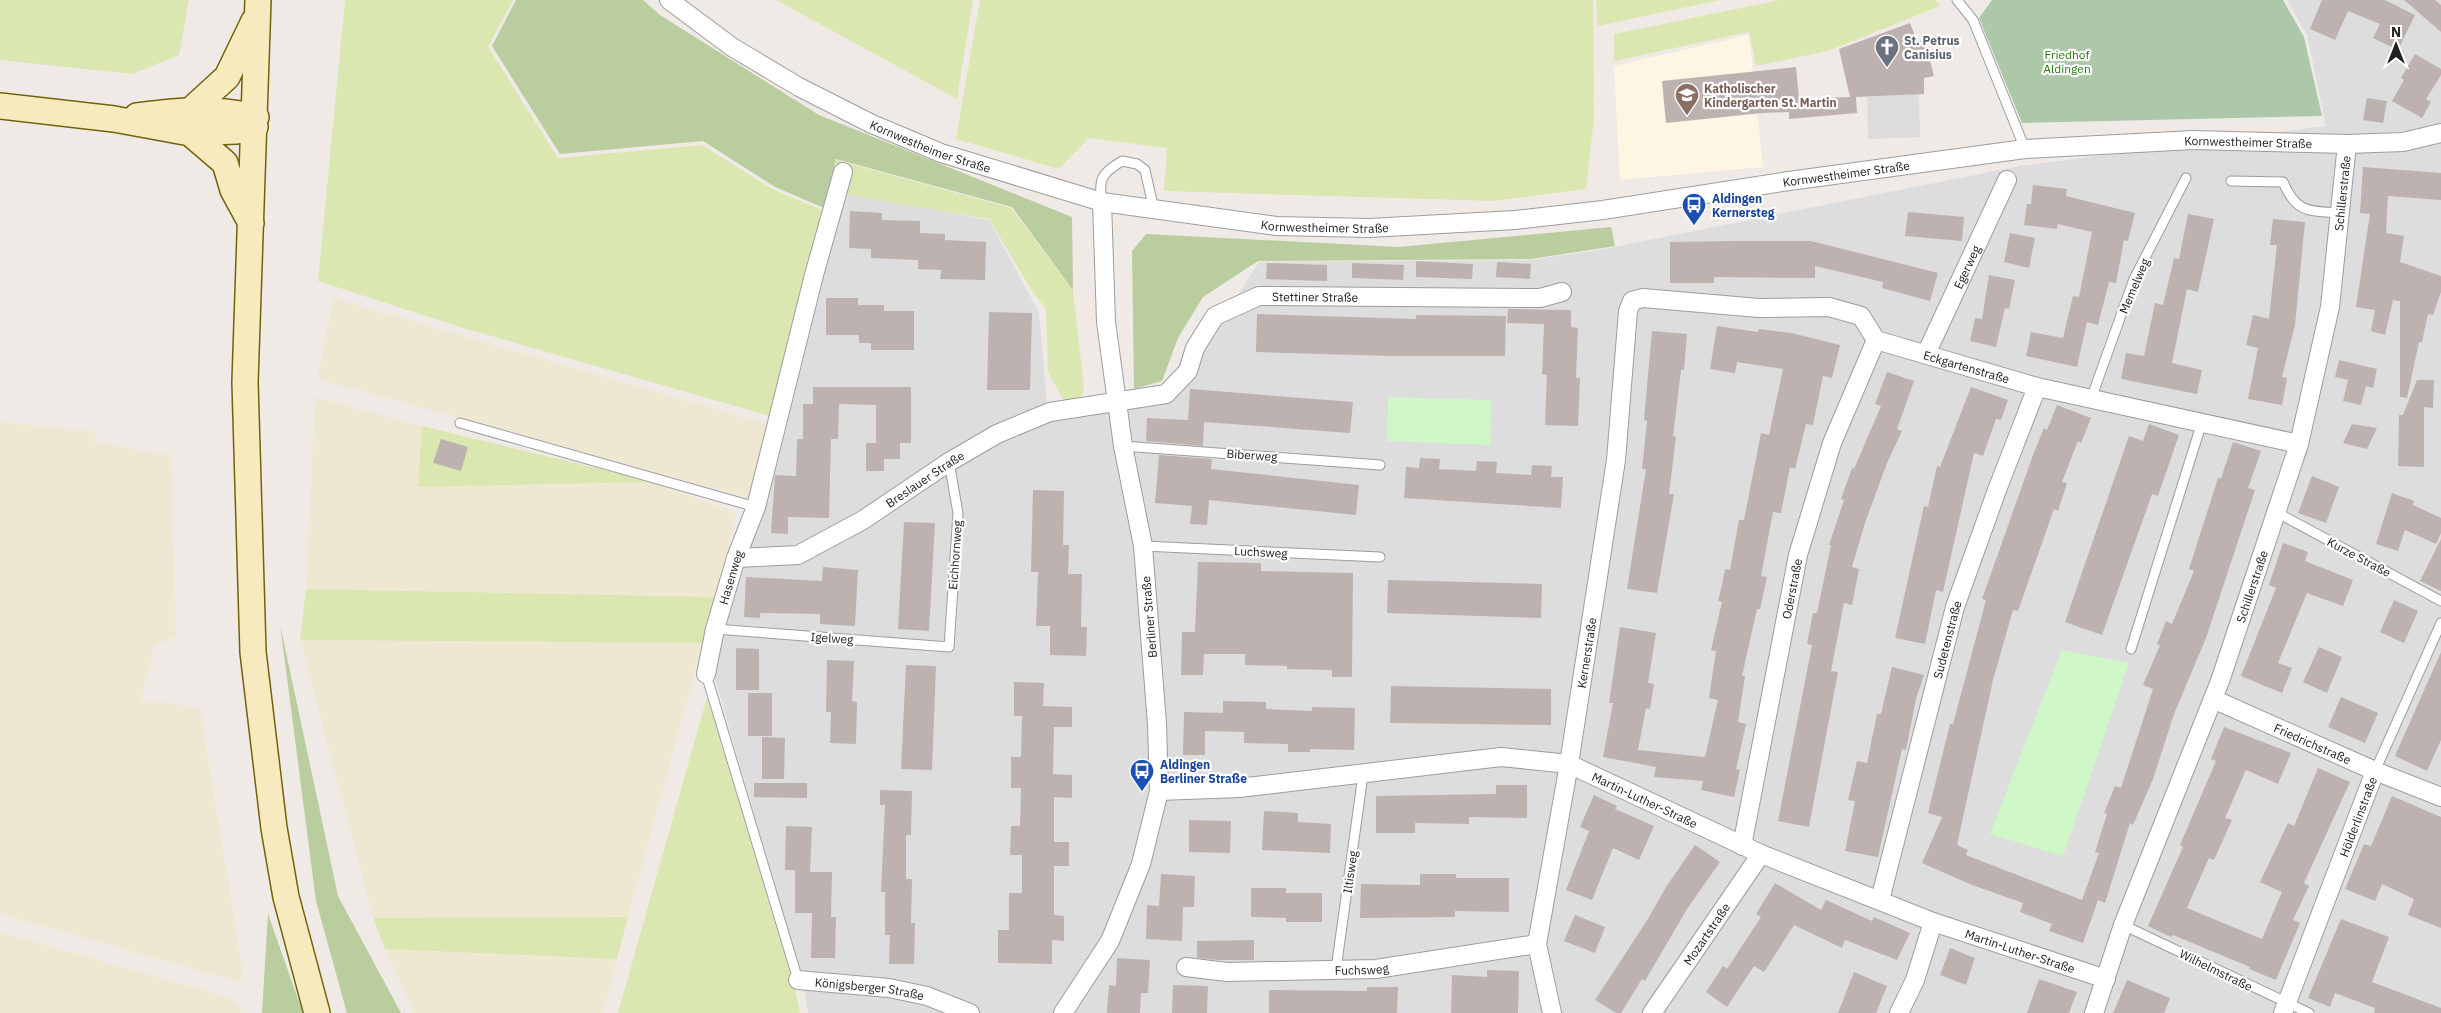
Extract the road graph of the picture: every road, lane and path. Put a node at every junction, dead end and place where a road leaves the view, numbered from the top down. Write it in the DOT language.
graph roads {
  1 [pos="669,0"];
  2 [pos="1957,0"];
  3 [pos="258,7"];
  4 [pos="0,106"];
  5 [pos="191,121"];
  6 [pos="256,122"];
  7 [pos="2441,133"];
  8 [pos="2347,144"];
  9 [pos="2025,149"];
  10 [pos="843,172"];
  11 [pos="2186,178"];
  12 [pos="2007,180"];
  13 [pos="2231,181"];
  14 [pos="1102,202"];
  15 [pos="1154,210"];
  16 [pos="2339,213"];
  17 [pos="251,223"];
  18 [pos="1562,292"];
  19 [pos="1876,340"];
  20 [pos="1926,354"];
  21 [pos="2037,387"];
  22 [pos="2091,398"];
  23 [pos="1118,403"];
  24 [pos="2202,422"];
  25 [pos="460,423"];
  26 [pos="2299,444"];
  27 [pos="1124,446"];
  28 [pos="949,462"];
  29 [pos="1380,465"];
  30 [pos="756,507"];
  31 [pos="2276,512"];
  32 [pos="1143,546"];
  33 [pos="1380,557"];
  34 [pos="736,558"];
  35 [pos="2441,601"];
  36 [pos="2441,623"];
  37 [pos="715,629"];
  38 [pos="949,647"];
  39 [pos="2130,649"];
  40 [pos="706,674"];
  41 [pos="2213,699"];
  42 [pos="1569,764"];
  43 [pos="2375,771"];
  44 [pos="1363,774"];
  45 [pos="1159,791"];
  46 [pos="2441,797"];
  47 [pos="1742,846"];
  48 [pos="1761,854"];
  49 [pos="1880,900"];
  50 [pos="1932,922"];
  51 [pos="2123,925"];
  52 [pos="1536,944"];
  53 [pos="1186,968"];
  54 [pos="1336,969"];
  55 [pos="2106,979"];
  56 [pos="798,980"];
  57 [pos="2285,1008"];
  58 [pos="317,1013"];
  59 [pos="970,1013"];
  60 [pos="1063,1013"];
  61 [pos="1552,1013"];
  62 [pos="1652,1013"];
  63 [pos="1899,1013"];
  64 [pos="2094,1013"];
  65 [pos="2308,1013"];
  1 -- 14 [label="street, Kornwestheimer Straße"];
  2 -- 9 [label="lane"];
  3 -- 5 [label="main road"];
  3 -- 6 [label="main road"];
  4 -- 5 [label="main road"];
  5 -- 6 [label="main road"];
  5 -- 17 [label="main road"];
  6 -- 17 [label="main road"];
  7 -- 8 [label="street, Kornwestheimer Straße"];
  8 -- 9 [label="street, Kornwestheimer Straße"];
  8 -- 16 [label="street, Schillerstraße"];
  9 -- 15 [label="street, Kornwestheimer Straße"];
  10 -- 30 [label="street, Hasenweg"];
  11 -- 22 [label="lane, Memelweg"];
  12 -- 20 [label="street, Egerweg"];
  13 -- 16 [label="lane"];
  14 -- 15 [label="street, Kornwestheimer Straße"];
  14 -- 15 [label="lane"];
  14 -- 23 [label="street, Berliner Straße"];
  16 -- 26 [label="street, Schillerstraße"];
  17 -- 58 [label="main road"];
  18 -- 23 [label="street, Stettiner Straße"];
  19 -- 20 [label="street, Eckgartenstraße"];
  19 -- 42 [label="street, Kernerstraße"];
  19 -- 47 [label="street, Oderstraße"];
  20 -- 21 [label="street, Eckgartenstraße"];
  21 -- 22 [label="street, Eckgartenstraße"];
  21 -- 49 [label="street, Sudetenstraße"];
  22 -- 24 [label="street, Eckgartenstraße"];
  23 -- 27 [label="street, Berliner Straße"];
  23 -- 28 [label="street, Breslauer Straße"];
  24 -- 26 [label="street, Eckgartenstraße"];
  24 -- 39 [label="lane"];
  25 -- 30 [label="lane"];
  26 -- 31 [label="street, Schillerstraße"];
  27 -- 29 [label="lane, Biberweg"];
  27 -- 32 [label="street, Berliner Straße"];
  28 -- 34 [label="street, Breslauer Straße"];
  28 -- 38 [label="lane, Eichhornweg"];
  30 -- 34 [label="street, Hasenweg"];
  31 -- 35 [label="lane, Kurze Straße"];
  31 -- 41 [label="street, Schillerstraße"];
  32 -- 33 [label="lane, Luchsweg"];
  32 -- 45 [label="street, Berliner Straße"];
  34 -- 37 [label="street, Hasenweg"];
  36 -- 43 [label="lane, Hölderlinstraße"];
  37 -- 38 [label="lane, Igelweg"];
  37 -- 40 [label="street, Hasenweg"];
  40 -- 56 [label="lane, Hasenweg"];
  41 -- 43 [label="street, Friedrichstraße"];
  41 -- 51 [label="street, Schillerstraße"];
  42 -- 44 [label="street, Martin-Luther-Straße"];
  42 -- 47 [label="street, Martin-Luther-Straße"];
  42 -- 52 [label="street, Kernerstraße"];
  43 -- 46 [label="street, Friedrichstraße"];
  43 -- 57 [label="street, Hölderlinstraße"];
  44 -- 45 [label="street, Martin-Luther-Straße"];
  44 -- 54 [label="lane, Iltisweg"];
  45 -- 60 [label="street, Berliner Straße"];
  47 -- 48 [label="street, Martin-Luther-Straße"];
  48 -- 49 [label="street, Martin-Luther-Straße"];
  48 -- 62 [label="street, Mozartstraße"];
  49 -- 50 [label="street, Martin-Luther-Straße"];
  50 -- 55 [label="street, Martin-Luther-Straße"];
  50 -- 63 [label="street"];
  51 -- 55 [label="street, Schillerstraße"];
  51 -- 57 [label="lane, Wilhelmstraße"];
  52 -- 54 [label="street, Fuchsweg"];
  52 -- 61 [label="street, Kernerstraße"];
  53 -- 54 [label="street, Fuchsweg"];
  55 -- 64 [label="street, Schillerstraße"];
  56 -- 59 [label="street, Königsberger Straße"];
  57 -- 65 [label="lane, Wilhelmstraße"];
}
